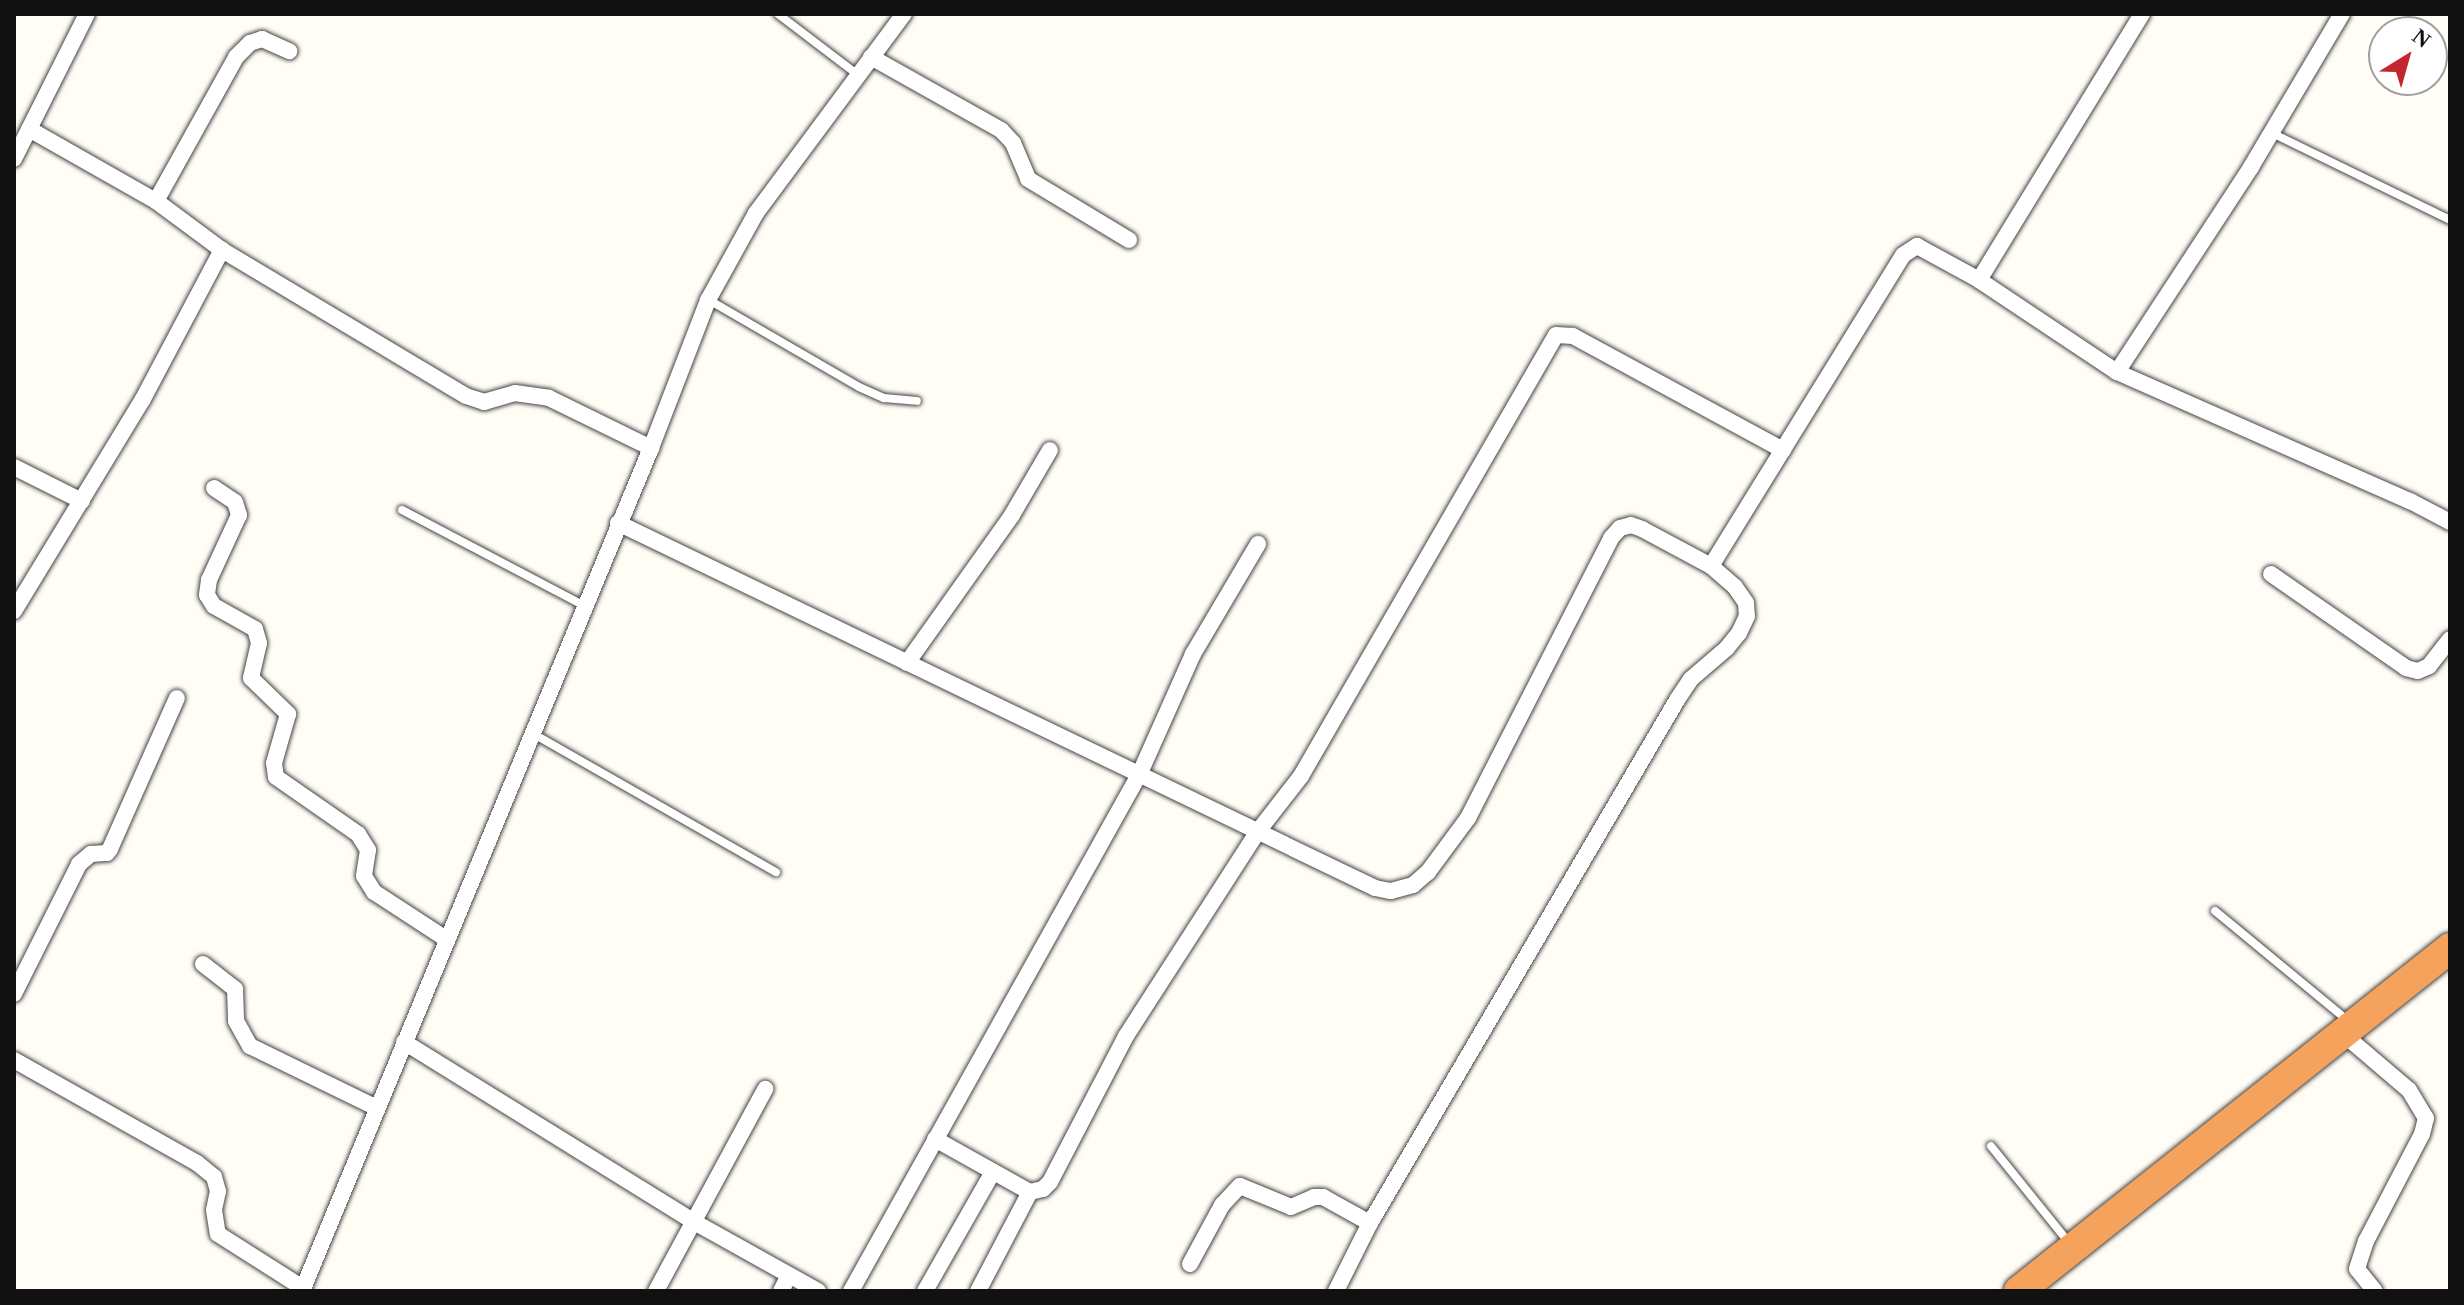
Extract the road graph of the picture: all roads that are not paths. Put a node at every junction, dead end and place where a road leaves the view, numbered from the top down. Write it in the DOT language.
graph roads {
  1 [pos="87,14"];
  2 [pos="778,14"];
  3 [pos="904,14"];
  4 [pos="2342,14"];
  5 [pos="2137,16"];
  6 [pos="289,51"];
  7 [pos="871,57"];
  8 [pos="858,75"];
  9 [pos="29,129"];
  10 [pos="2271,133"];
  11 [pos="14,159"];
  12 [pos="156,201"];
  13 [pos="2450,220"];
  14 [pos="1129,240"];
  15 [pos="222,250"];
  16 [pos="1979,280"];
  17 [pos="708,300"];
  18 [pos="2117,372"];
  19 [pos="917,401"];
  20 [pos="651,448"];
  21 [pos="1050,450"];
  22 [pos="1783,450"];
  23 [pos="14,467"];
  24 [pos="214,488"];
  25 [pos="82,501"];
  26 [pos="402,510"];
  27 [pos="2450,522"];
  28 [pos="618,523"];
  29 [pos="1258,544"];
  30 [pos="1711,566"];
  31 [pos="2271,574"];
  32 [pos="583,605"];
  33 [pos="14,611"];
  34 [pos="2450,639"];
  35 [pos="907,663"];
  36 [pos="177,698"];
  37 [pos="531,733"];
  38 [pos="1140,773"];
  39 [pos="1259,830"];
  40 [pos="776,872"];
  41 [pos="2215,911"];
  42 [pos="446,939"];
  43 [pos="2450,948"];
  44 [pos="203,964"];
  45 [pos="14,994"];
  46 [pos="2348,1029"];
  47 [pos="404,1042"];
  48 [pos="14,1060"];
  49 [pos="765,1089"];
  50 [pos="377,1108"];
  51 [pos="935,1139"];
  52 [pos="1991,1146"];
  53 [pos="993,1172"];
  54 [pos="1030,1192"];
  55 [pos="694,1222"];
  56 [pos="1370,1223"];
  57 [pos="2072,1247"];
  58 [pos="1190,1264"];
  59 [pos="784,1284"];
  60 [pos="303,1290"];
  61 [pos="656,1291"];
  62 [pos="818,1291"];
  63 [pos="851,1291"];
  64 [pos="925,1291"];
  65 [pos="978,1291"];
  66 [pos="1336,1291"];
  67 [pos="2019,1291"];
  68 [pos="2375,1291"];
  1 -- 9 [label="street"];
  2 -- 8 [label="lane"];
  3 -- 7 [label="street"];
  4 -- 10 [label="street"];
  5 -- 16 [label="street"];
  6 -- 12 [label="street"];
  7 -- 8 [label="street"];
  7 -- 14 [label="street"];
  8 -- 17 [label="street"];
  9 -- 11 [label="street"];
  9 -- 12 [label="street"];
  10 -- 13 [label="lane"];
  10 -- 18 [label="street"];
  12 -- 15 [label="street"];
  15 -- 20 [label="street"];
  15 -- 25 [label="street"];
  16 -- 18 [label="street"];
  16 -- 22 [label="street"];
  17 -- 19 [label="lane"];
  17 -- 20 [label="street"];
  18 -- 27 [label="street"];
  20 -- 28 [label="street"];
  21 -- 35 [label="street"];
  22 -- 30 [label="street"];
  22 -- 39 [label="street"];
  23 -- 25 [label="street"];
  24 -- 42 [label="street"];
  25 -- 33 [label="street"];
  26 -- 32 [label="lane"];
  28 -- 32 [label="street"];
  28 -- 35 [label="street"];
  29 -- 38 [label="street"];
  30 -- 39 [label="street"];
  30 -- 56 [label="street"];
  31 -- 34 [label="street"];
  32 -- 37 [label="street"];
  35 -- 38 [label="street"];
  36 -- 45 [label="street"];
  37 -- 40 [label="lane"];
  37 -- 42 [label="street"];
  38 -- 39 [label="street"];
  38 -- 51 [label="street"];
  39 -- 54 [label="street"];
  41 -- 46 [label="lane"];
  42 -- 47 [label="street"];
  43 -- 46 [label="highway"];
  44 -- 50 [label="street"];
  46 -- 57 [label="highway"];
  46 -- 68 [label="street"];
  47 -- 50 [label="street"];
  47 -- 55 [label="street"];
  48 -- 60 [label="street"];
  49 -- 55 [label="street"];
  50 -- 60 [label="street"];
  51 -- 53 [label="street"];
  51 -- 63 [label="street"];
  52 -- 57 [label="lane"];
  53 -- 54 [label="street"];
  53 -- 64 [label="street"];
  54 -- 65 [label="street"];
  55 -- 59 [label="street"];
  55 -- 61 [label="street"];
  56 -- 58 [label="street"];
  56 -- 66 [label="street"];
  57 -- 67 [label="highway"];
  59 -- 62 [label="street"];
}
